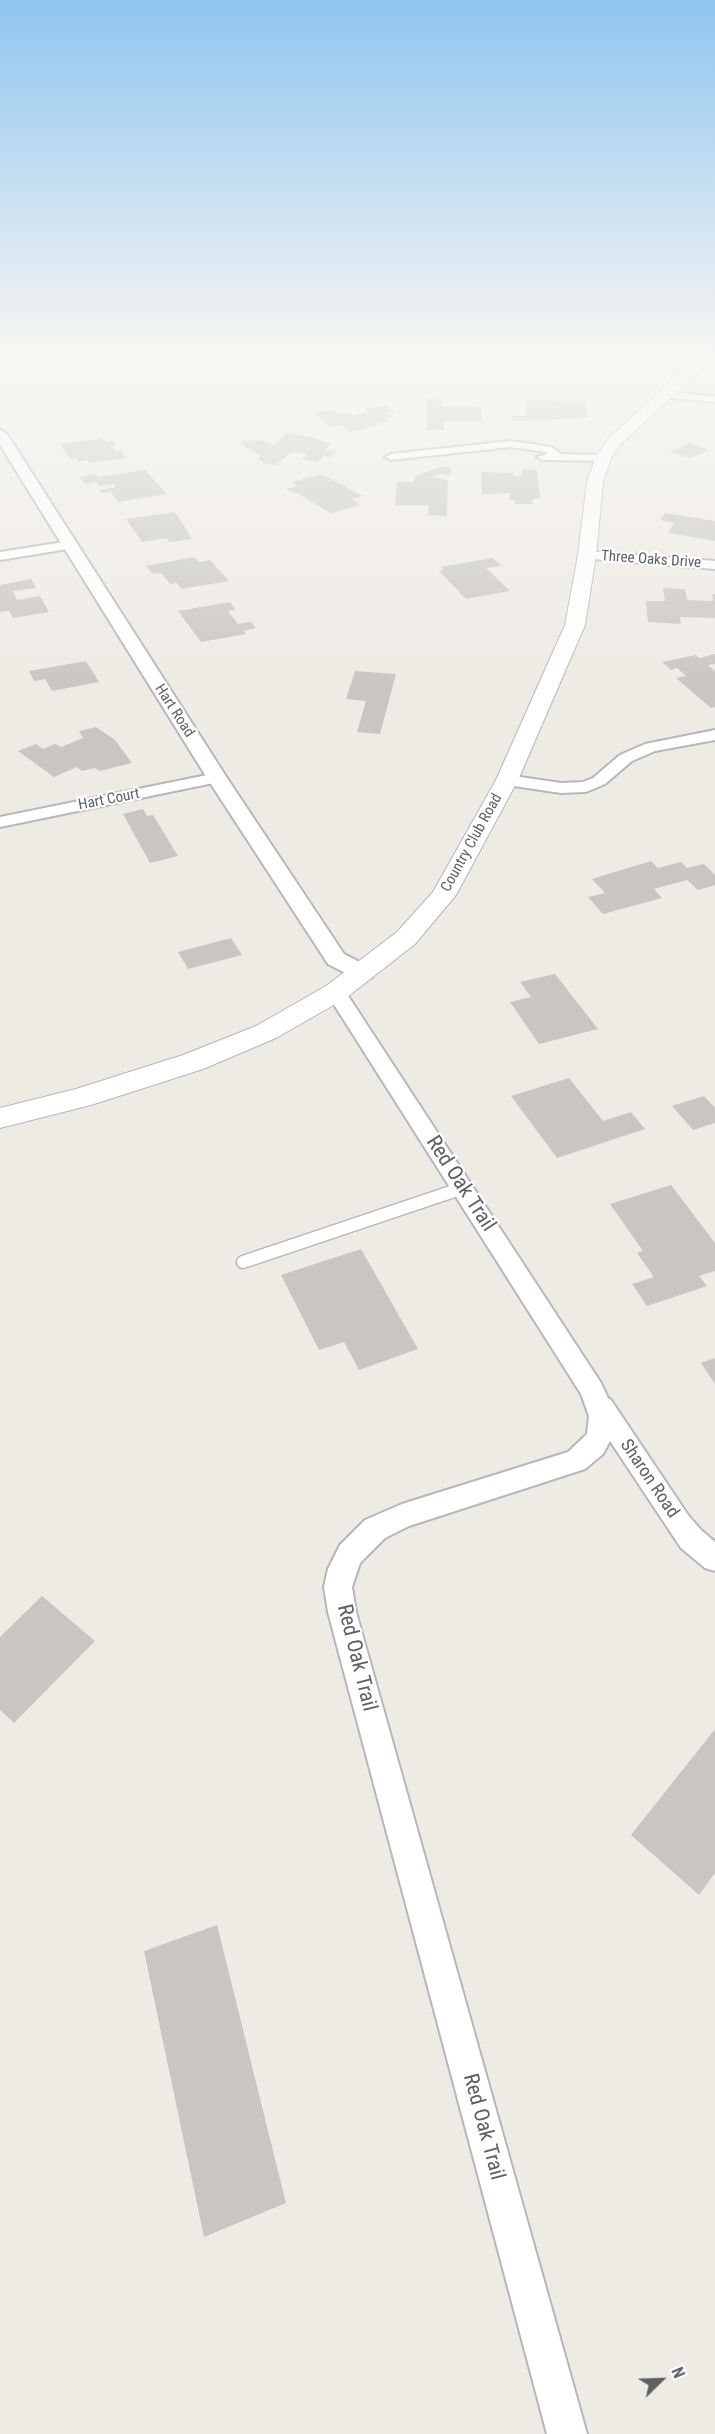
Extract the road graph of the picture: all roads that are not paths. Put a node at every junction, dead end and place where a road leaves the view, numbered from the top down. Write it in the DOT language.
graph roads {
  1 [pos="19,464"];
  2 [pos="601,464"];
  3 [pos="70,545"];
  4 [pos="587,555"];
  5 [pos="0,556"];
  6 [pos="715,566"];
  7 [pos="715,735"];
  8 [pos="217,778"];
  9 [pos="507,780"];
  10 [pos="0,822"];
  11 [pos="363,973"];
  12 [pos="336,992"];
  13 [pos="0,1118"];
  14 [pos="463,1188"];
  15 [pos="243,1262"];
  16 [pos="592,1390"];
  17 [pos="715,1559"];
  18 [pos="567,2434"];
  1 -- 3 [label="street, Hart Road"];
  2 -- 4 [label="main road, Country Club Road"];
  3 -- 5 [label="street"];
  3 -- 8 [label="street, Hart Road"];
  4 -- 6 [label="street, Three Oaks Drive"];
  4 -- 9 [label="main road, Country Club Road"];
  7 -- 9 [label="street"];
  8 -- 10 [label="street, Hart Court"];
  8 -- 11 [label="street, Hart Road"];
  9 -- 11 [label="main road, Country Club Road"];
  11 -- 12 [label="main road, Country Club Road"];
  12 -- 13 [label="main road, Country Club Road"];
  12 -- 14 [label="street, Red Oak Trail"];
  14 -- 15 [label="lane"];
  14 -- 16 [label="street, Red Oak Trail"];
  16 -- 17 [label="street, Sharon Road"];
  16 -- 18 [label="street, Red Oak Trail"];
}
